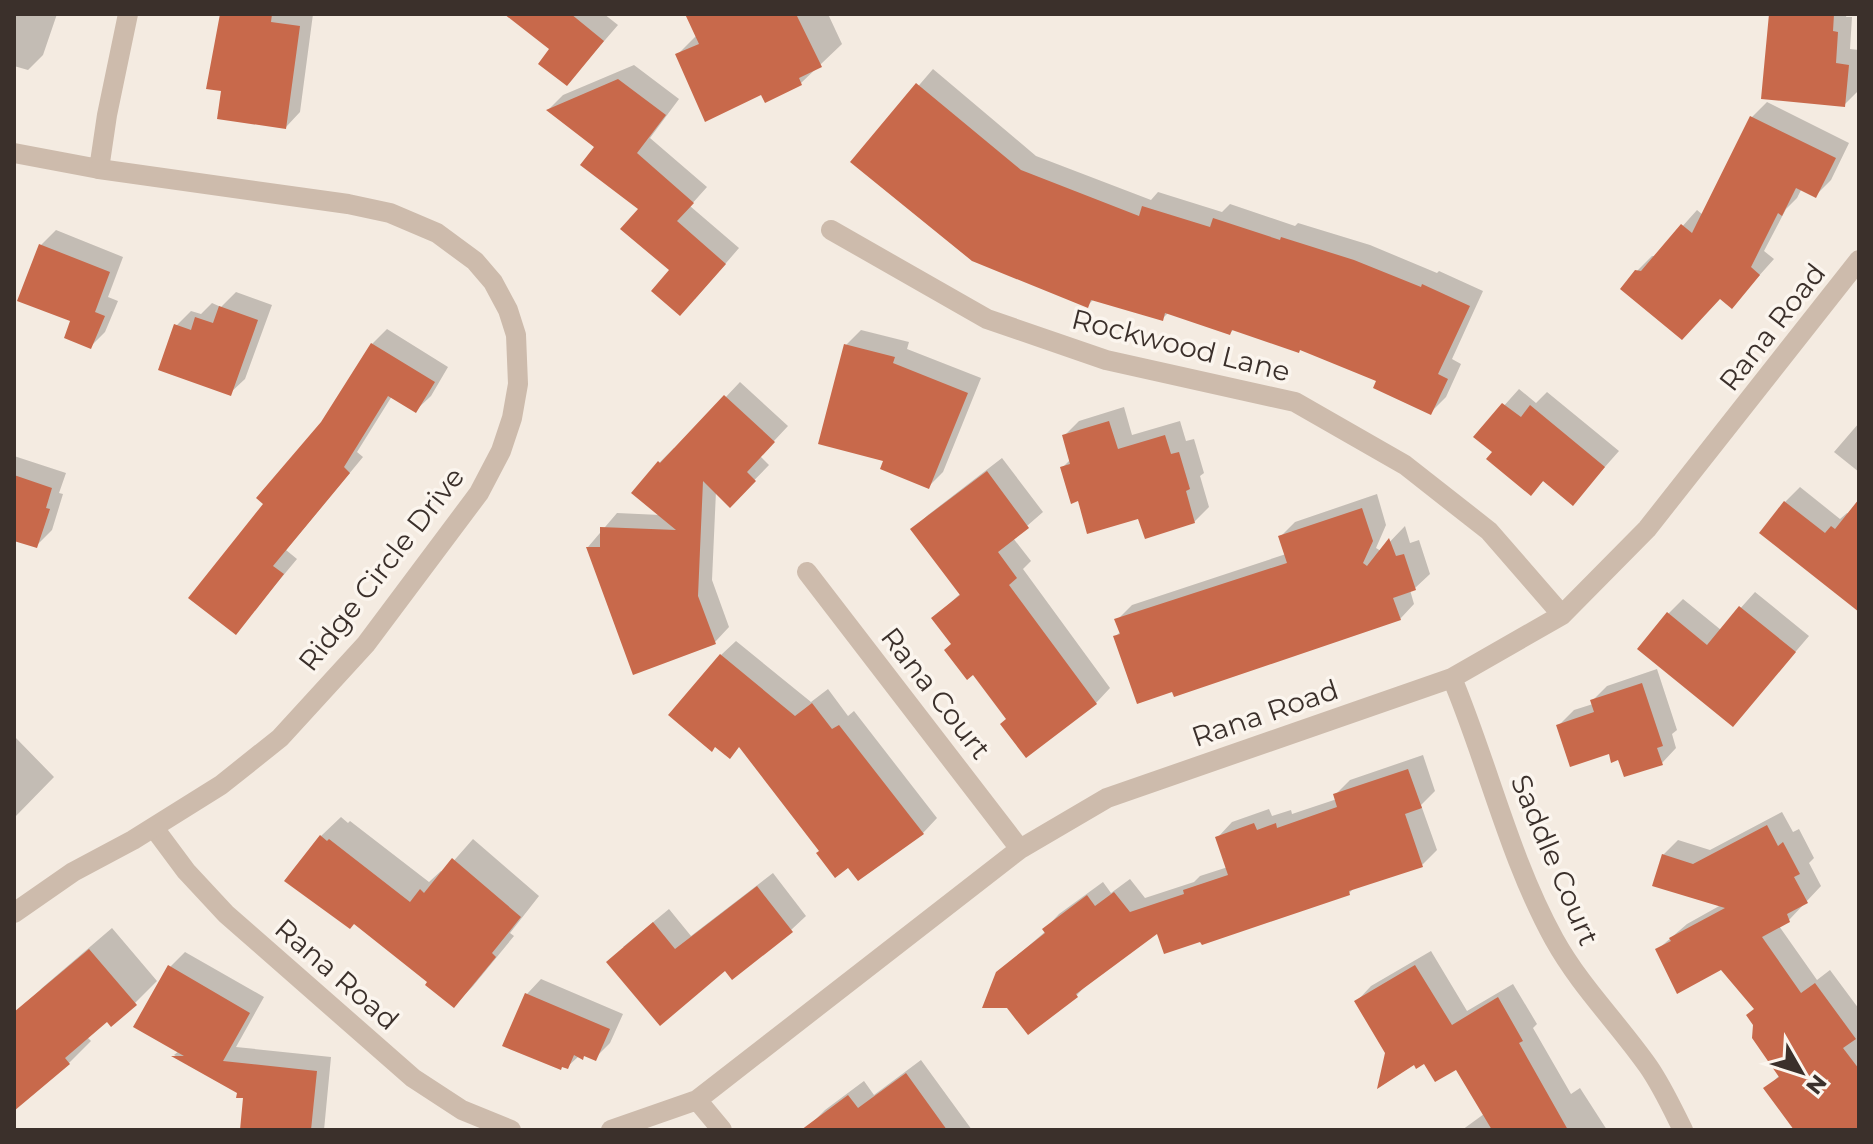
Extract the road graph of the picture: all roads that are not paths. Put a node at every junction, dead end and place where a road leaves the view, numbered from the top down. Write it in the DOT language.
graph roads {
  1 [pos="128,14"];
  2 [pos="14,153"];
  3 [pos="99,169"];
  4 [pos="831,230"];
  5 [pos="1859,260"];
  6 [pos="807,572"];
  7 [pos="1562,615"];
  8 [pos="1452,678"];
  9 [pos="154,828"];
  10 [pos="1020,849"];
  11 [pos="14,913"];
  12 [pos="697,1100"];
  13 [pos="511,1130"];
  14 [pos="611,1130"];
  15 [pos="722,1130"];
  16 [pos="1683,1130"];
  1 -- 3 [label="street"];
  2 -- 3 [label="street, Ridge Circle Drive"];
  3 -- 9 [label="street, Ridge Circle Drive"];
  4 -- 7 [label="street, Rockwood Lane"];
  5 -- 7 [label="street, Rana Road"];
  6 -- 10 [label="street, Rana Court"];
  7 -- 8 [label="street, Rana Road"];
  8 -- 10 [label="street, Rana Road"];
  8 -- 16 [label="street, Saddle Court"];
  9 -- 11 [label="street, Ridge Circle Drive"];
  9 -- 13 [label="street, Rana Road"];
  10 -- 12 [label="street, Rana Road"];
  12 -- 14 [label="street, Rana Road"];
  12 -- 15 [label="street"];
}
